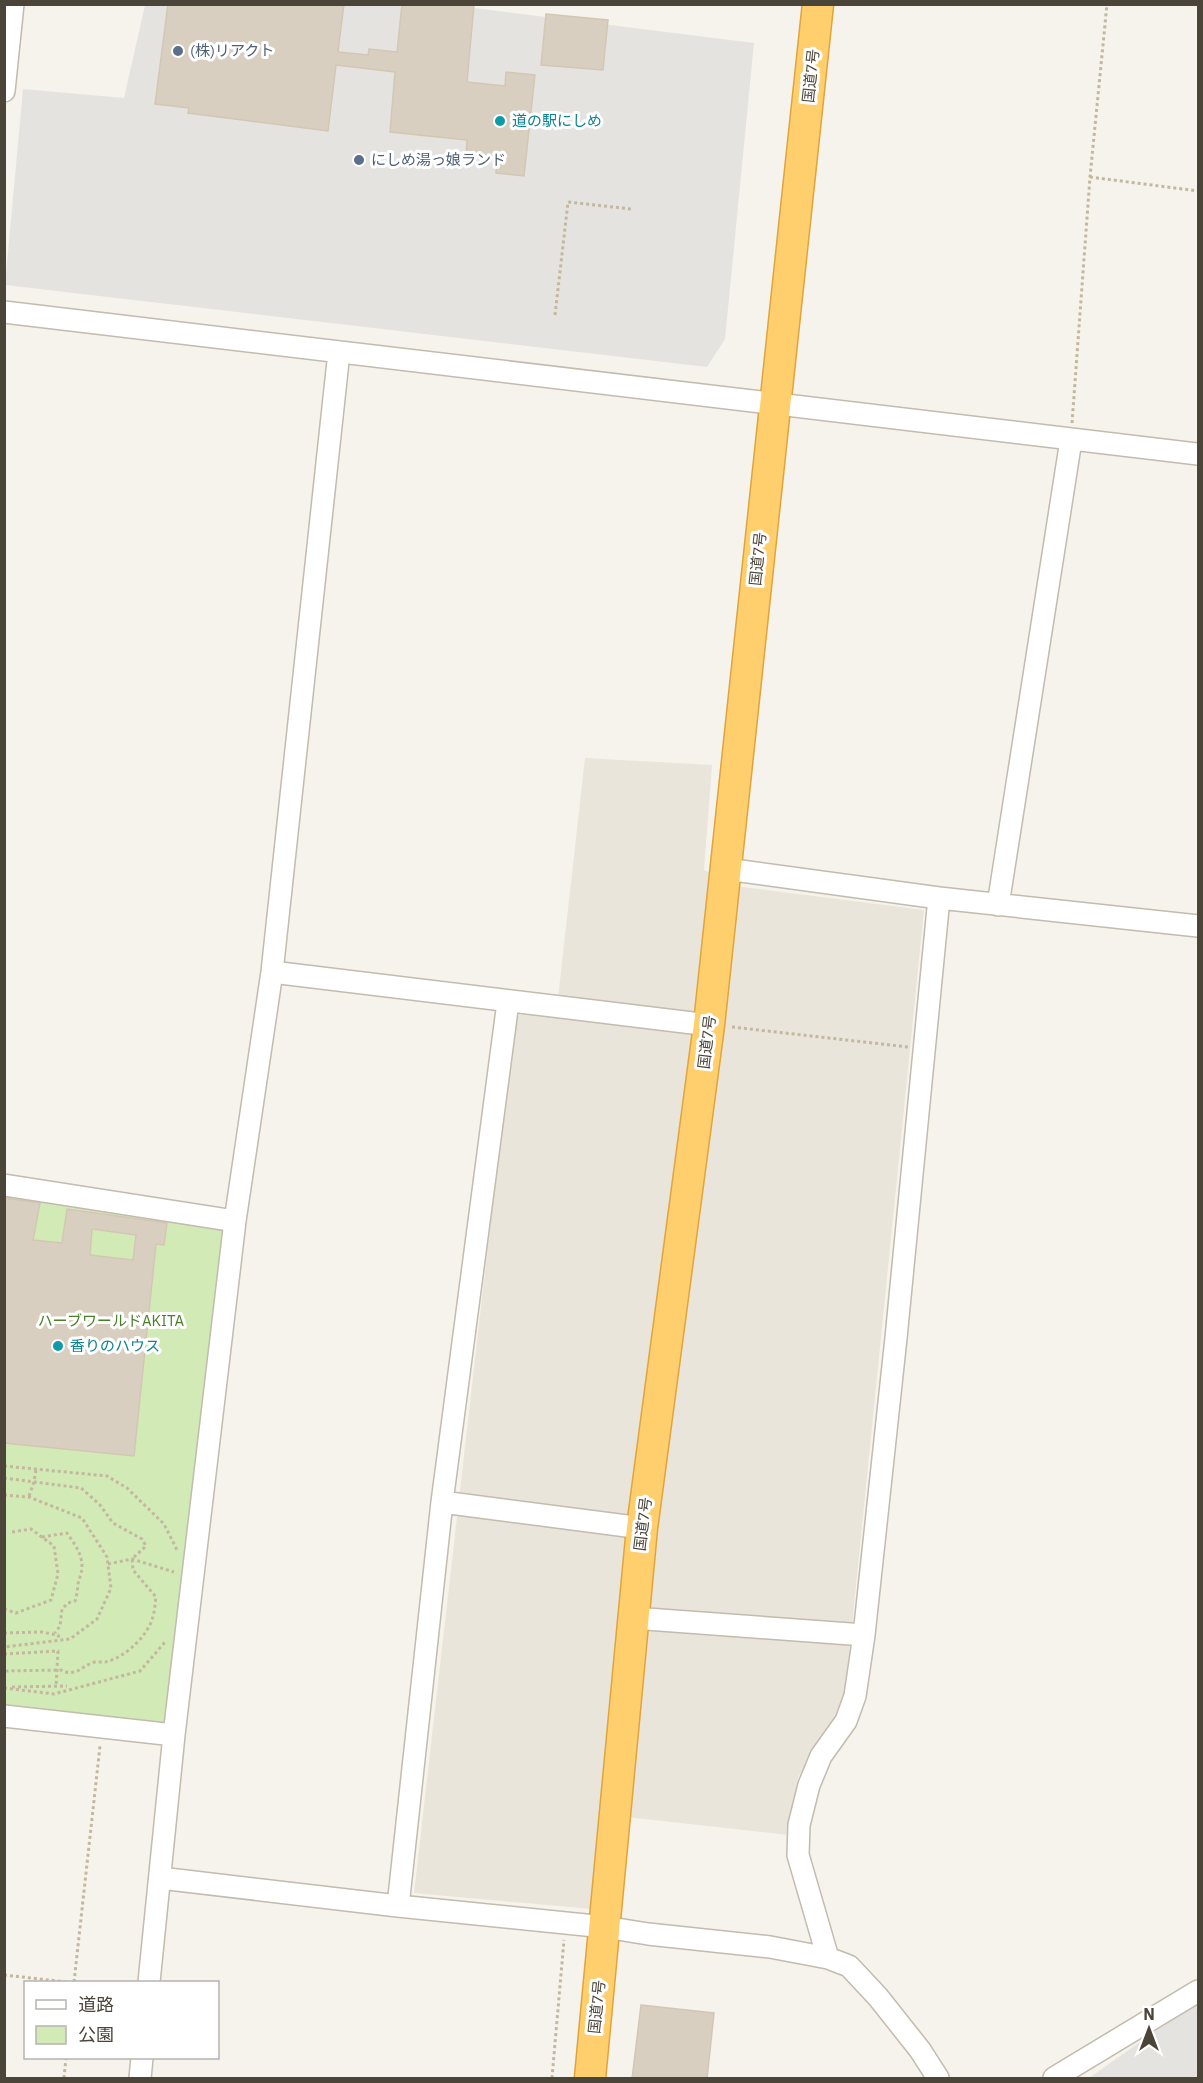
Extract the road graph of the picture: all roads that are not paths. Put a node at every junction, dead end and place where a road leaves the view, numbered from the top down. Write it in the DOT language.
graph roads {
  1 [pos="13,4"];
  2 [pos="818,4"];
  3 [pos="4,91"];
  4 [pos="4,312"];
  5 [pos="339,352"];
  6 [pos="776,404"];
  7 [pos="1071,440"];
  8 [pos="1198,454"];
  9 [pos="726,869"];
  10 [pos="939,898"];
  11 [pos="999,905"];
  12 [pos="1198,926"];
  13 [pos="272,972"];
  14 [pos="508,1002"];
  15 [pos="709,1025"];
  16 [pos="4,1185"];
  17 [pos="235,1221"];
  18 [pos="442,1502"];
  19 [pos="642,1528"];
  20 [pos="633,1618"];
  21 [pos="864,1635"];
  22 [pos="4,1716"];
  23 [pos="174,1735"];
  24 [pos="160,1878"];
  25 [pos="398,1906"];
  26 [pos="605,1927"];
  27 [pos="828,1958"];
  28 [pos="150,1981"];
  29 [pos="1198,1991"];
  30 [pos="142,2059"];
  31 [pos="140,2079"];
  32 [pos="590,2079"];
  33 [pos="938,2079"];
  34 [pos="1054,2079"];
  1 -- 3 [label="street"];
  2 -- 6 [label="highway, 国道7号"];
  4 -- 5 [label="street"];
  5 -- 6 [label="street"];
  5 -- 13 [label="street"];
  6 -- 7 [label="street"];
  6 -- 9 [label="highway, 国道7号"];
  7 -- 8 [label="street"];
  7 -- 11 [label="street"];
  9 -- 10 [label="street"];
  9 -- 15 [label="highway, 国道7号"];
  10 -- 11 [label="street"];
  10 -- 21 [label="street"];
  11 -- 12 [label="street"];
  13 -- 14 [label="street"];
  13 -- 17 [label="street"];
  14 -- 15 [label="street"];
  14 -- 18 [label="street"];
  15 -- 19 [label="highway, 国道7号"];
  16 -- 17 [label="street"];
  17 -- 23 [label="street"];
  18 -- 19 [label="street"];
  18 -- 25 [label="street"];
  19 -- 20 [label="highway, 国道7号"];
  20 -- 21 [label="street"];
  20 -- 26 [label="highway, 国道7号"];
  21 -- 27 [label="street"];
  22 -- 23 [label="street"];
  23 -- 24 [label="street"];
  24 -- 25 [label="street"];
  24 -- 28 [label="street"];
  25 -- 26 [label="street"];
  26 -- 27 [label="street"];
  26 -- 32 [label="highway, 国道7号"];
  27 -- 33 [label="street"];
  29 -- 34 [label="street"];
  30 -- 31 [label="street"];
}
